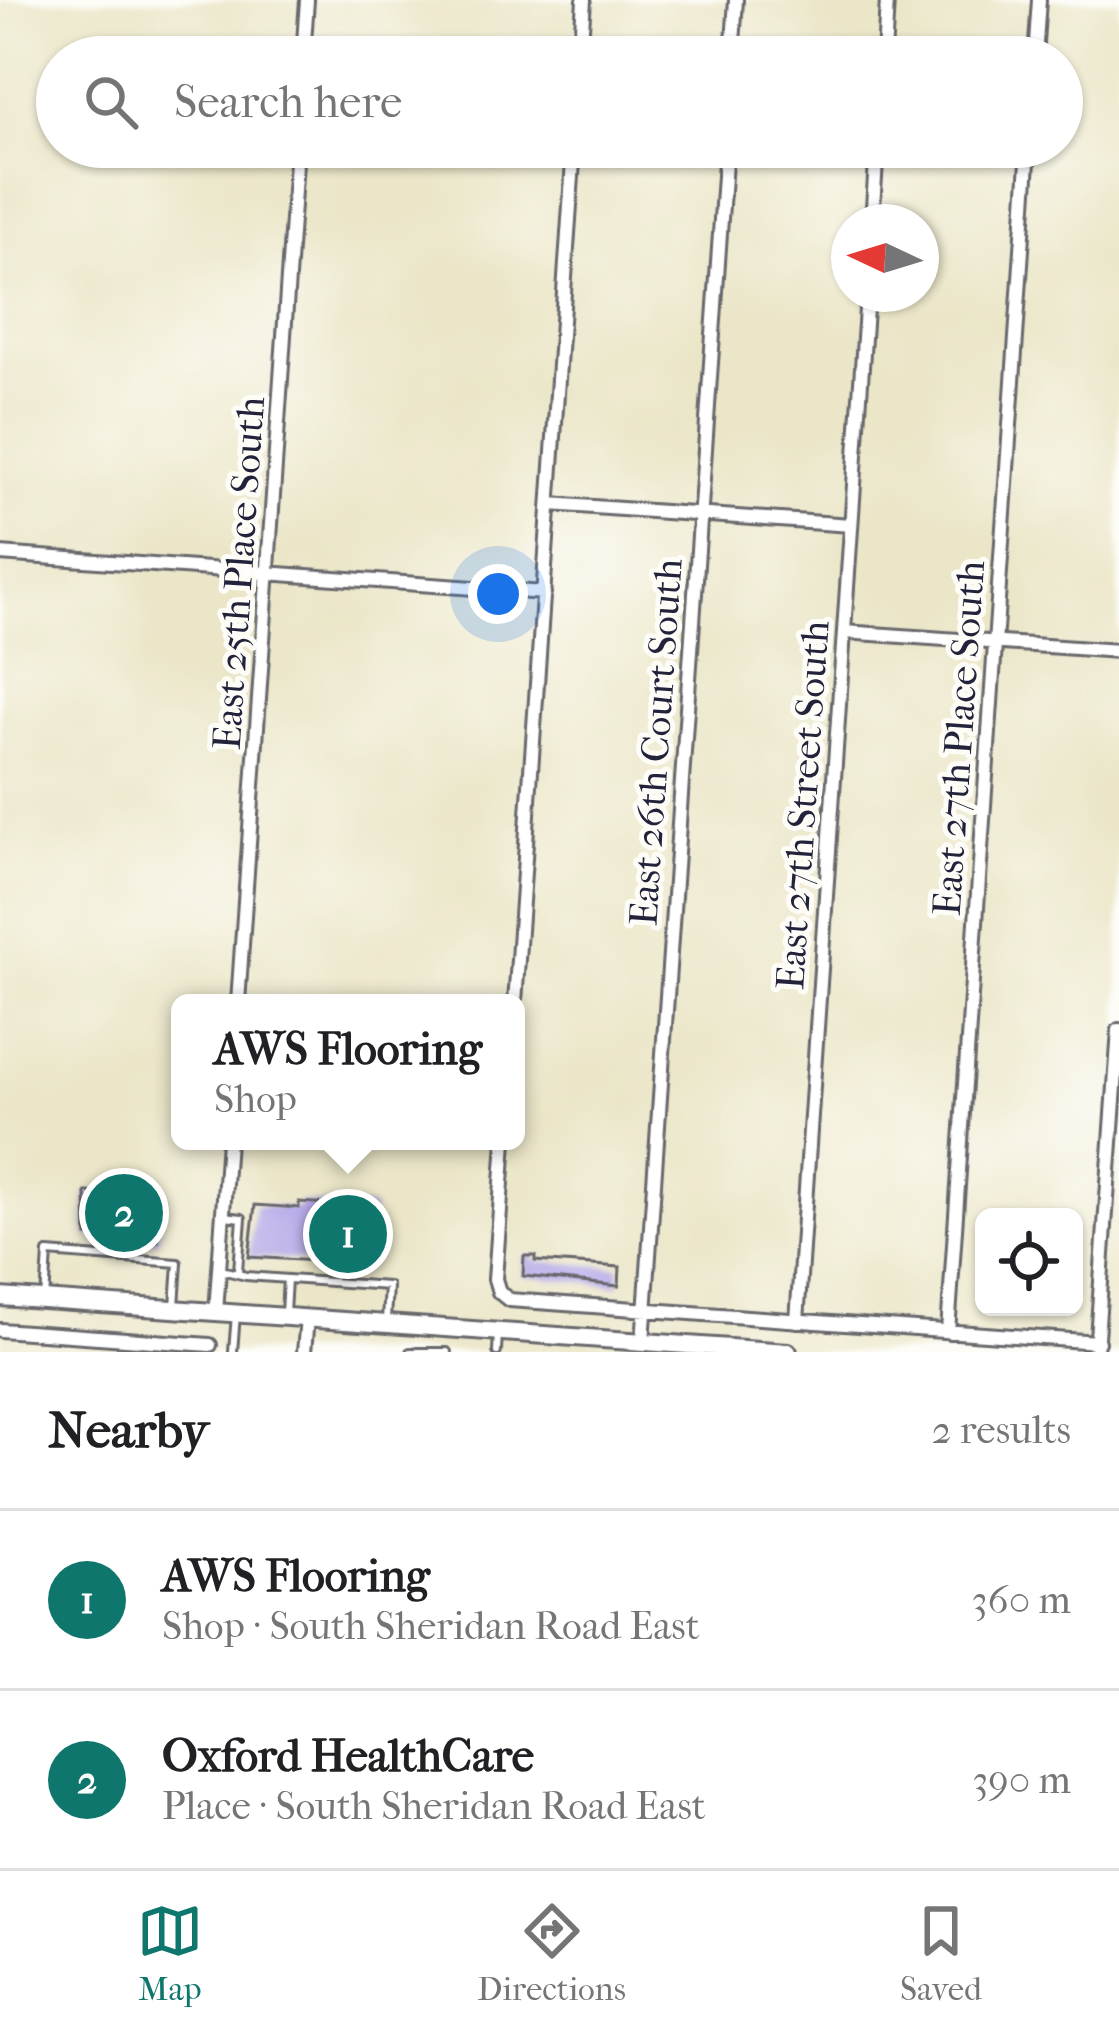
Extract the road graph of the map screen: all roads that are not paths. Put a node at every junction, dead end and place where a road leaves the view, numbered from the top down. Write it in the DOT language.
graph roads {
  1 [pos="307,0"];
  2 [pos="584,0"];
  3 [pos="736,0"];
  4 [pos="887,0"];
  5 [pos="1039,0"];
  6 [pos="304,36"];
  7 [pos="581,36"];
  8 [pos="733,36"];
  9 [pos="885,36"];
  10 [pos="1036,36"];
  11 [pos="296,168"];
  12 [pos="573,168"];
  13 [pos="725,168"];
  14 [pos="876,168"];
  15 [pos="1028,168"];
  16 [pos="873,204"];
  17 [pos="866,312"];
  18 [pos="550,504"];
  19 [pos="701,515"];
  20 [pos="851,525"];
  21 [pos="0,554"];
  22 [pos="268,573"];
  23 [pos="544,592"];
  24 [pos="844,632"];
  25 [pos="995,643"];
  26 [pos="1119,651"];
  27 [pos="239,994"];
  28 [pos="516,994"];
  29 [pos="1119,1030"];
  30 [pos="228,1150"];
  31 [pos="504,1150"];
  32 [pos="224,1216"];
  33 [pos="220,1270"];
  34 [pos="238,1271"];
  35 [pos="287,1279"];
  36 [pos="0,1297"];
  37 [pos="45,1300"];
  38 [pos="175,1310"];
  39 [pos="646,1310"];
  40 [pos="216,1312"];
  41 [pos="236,1314"];
  42 [pos="285,1317"];
  43 [pos="307,1318"];
  44 [pos="797,1321"];
  45 [pos="386,1324"];
  46 [pos="412,1326"];
  47 [pos="0,1330"];
  48 [pos="498,1332"];
  49 [pos="948,1332"];
  50 [pos="643,1342"];
  51 [pos="210,1345"];
  52 [pos="1097,1347"];
  53 [pos="411,1351"];
  54 [pos="234,1352"];
  55 [pos="304,1352"];
  56 [pos="447,1352"];
  57 [pos="497,1352"];
  58 [pos="788,1352"];
  1 -- 6 [label="street"];
  2 -- 7 [label="street"];
  3 -- 8 [label="street"];
  4 -- 9 [label="street"];
  5 -- 10 [label="street"];
  11 -- 22 [label="street, East 25th Place South"];
  12 -- 18 [label="street"];
  13 -- 19 [label="street, East 26th Court South"];
  14 -- 16 [label="street"];
  15 -- 25 [label="street, East 27th Place South"];
  17 -- 20 [label="street, East 27th Street South"];
  18 -- 19 [label="street"];
  18 -- 23 [label="street"];
  19 -- 20 [label="street"];
  19 -- 39 [label="street, East 26th Court South"];
  20 -- 24 [label="street, East 27th Street South"];
  21 -- 22 [label="street"];
  22 -- 23 [label="street"];
  22 -- 27 [label="street, East 25th Place South"];
  23 -- 28 [label="street"];
  24 -- 25 [label="street"];
  24 -- 44 [label="street, East 27th Street South"];
  25 -- 26 [label="street"];
  25 -- 49 [label="street, East 27th Place South"];
  29 -- 52 [label="street"];
  30 -- 32 [label="street"];
  31 -- 39 [label="street"];
  32 -- 33 [label="street"];
  32 -- 34 [label="lane"];
  33 -- 34 [label="lane"];
  33 -- 40 [label="street"];
  34 -- 35 [label="lane"];
  35 -- 42 [label="lane"];
  35 -- 45 [label="lane"];
  36 -- 37 [label="main road"];
  37 -- 38 [label="main road"];
  37 -- 38 [label="lane"];
  38 -- 40 [label="main road"];
  39 -- 44 [label="street"];
  39 -- 50 [label="street, East 26th Court South"];
  40 -- 41 [label="main road"];
  41 -- 42 [label="main road"];
  41 -- 54 [label="lane"];
  42 -- 43 [label="main road"];
  43 -- 45 [label="main road"];
  43 -- 55 [label="street"];
  44 -- 49 [label="street"];
  45 -- 46 [label="main road"];
  46 -- 48 [label="main road"];
  46 -- 53 [label="lane"];
  47 -- 51 [label="street"];
  48 -- 50 [label="main road"];
  48 -- 57 [label="lane"];
  49 -- 52 [label="street"];
  50 -- 58 [label="main road"];
  53 -- 56 [label="lane"];
}
